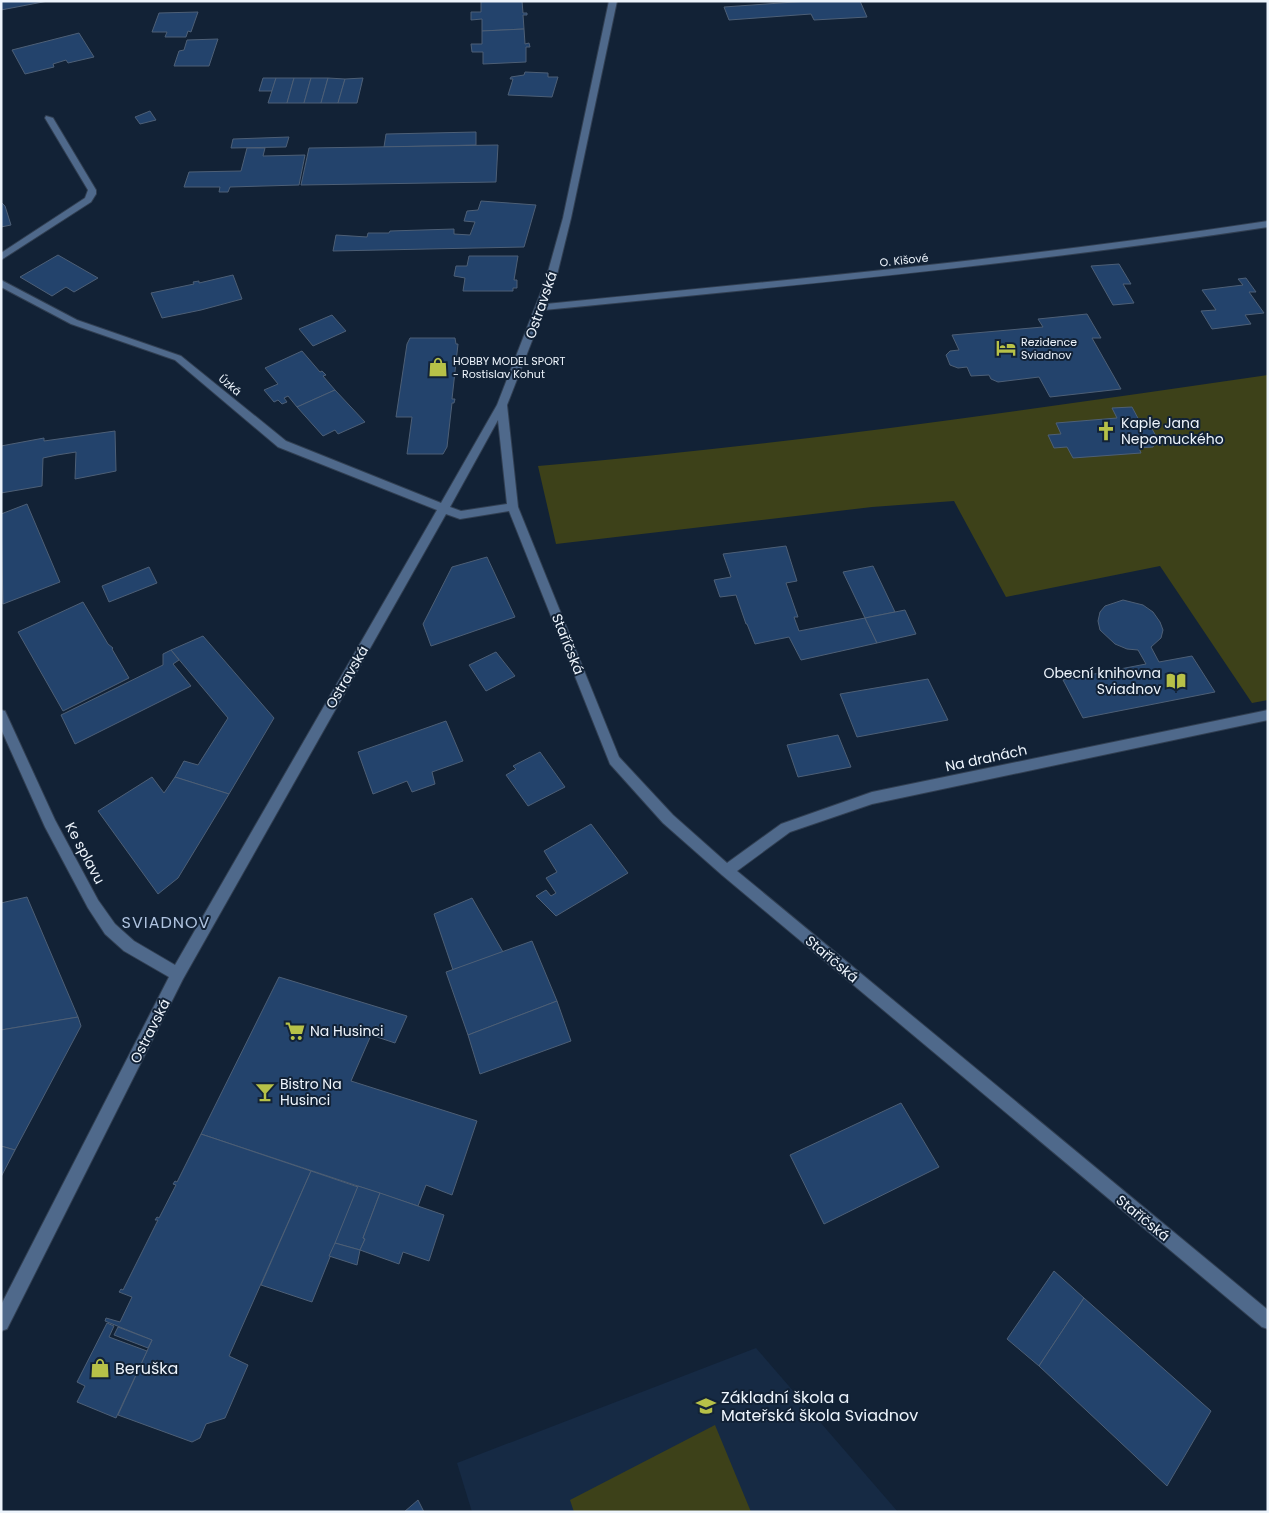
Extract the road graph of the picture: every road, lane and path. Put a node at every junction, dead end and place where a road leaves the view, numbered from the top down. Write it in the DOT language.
graph roads {
  1 [pos="613,1"];
  2 [pos="49,118"];
  3 [pos="1268,224"];
  4 [pos="1,257"];
  5 [pos="1,283"];
  6 [pos="542,307"];
  7 [pos="502,405"];
  8 [pos="513,507"];
  9 [pos="443,508"];
  10 [pos="1268,715"];
  11 [pos="1,716"];
  12 [pos="727,872"];
  13 [pos="178,974"];
  14 [pos="1268,1321"];
  15 [pos="1,1323"];
  1 -- 6 [label="street, Ostravská"];
  2 -- 4 [label="street"];
  3 -- 6 [label="street, O. Kišové"];
  5 -- 9 [label="street, Úzká"];
  6 -- 7 [label="street, Ostravská"];
  7 -- 8 [label="street, Staříčská"];
  7 -- 9 [label="street, Ostravská"];
  8 -- 9 [label="street"];
  8 -- 12 [label="street, Staříčská"];
  9 -- 13 [label="street, Ostravská"];
  10 -- 12 [label="street, Na drahách"];
  11 -- 13 [label="street, Ke splavu"];
  12 -- 14 [label="street, Staříčská"];
  13 -- 15 [label="street, Ostravská"];
}
